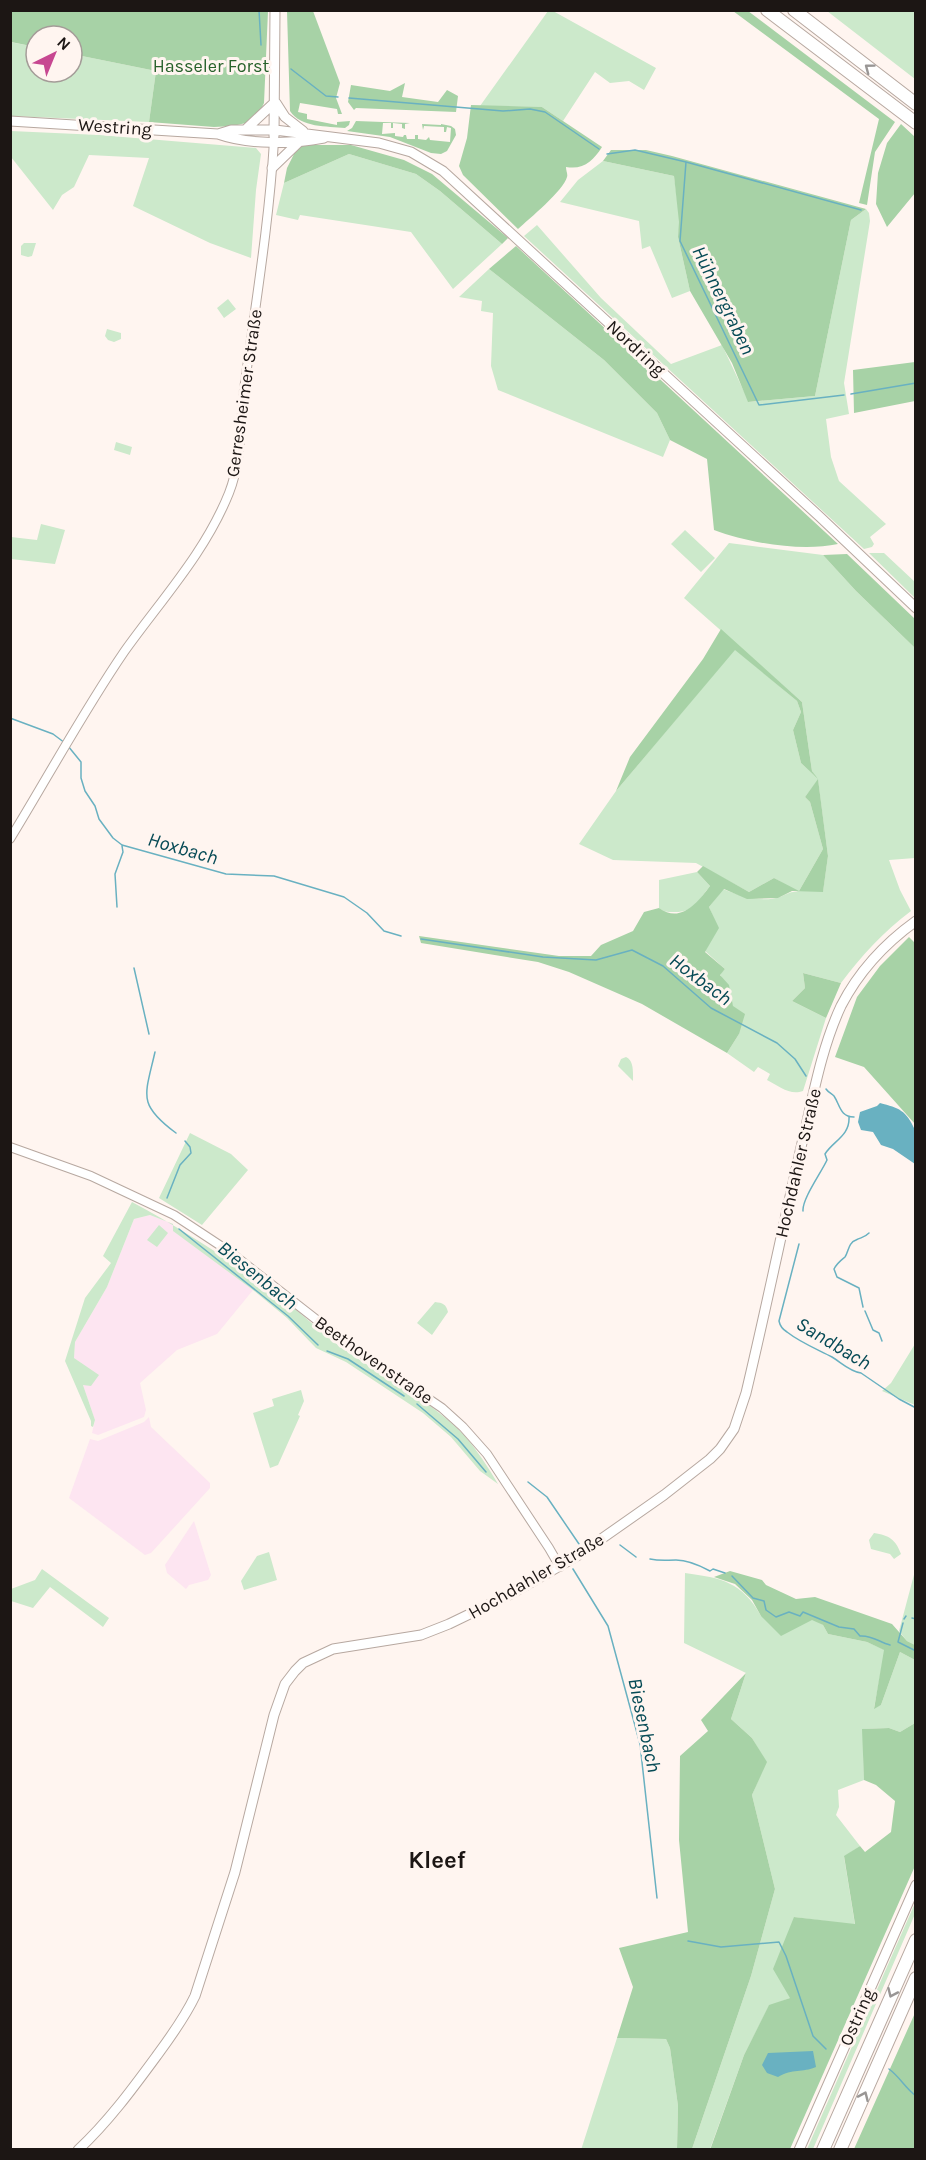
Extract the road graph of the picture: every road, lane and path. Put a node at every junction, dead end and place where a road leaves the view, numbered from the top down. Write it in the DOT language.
graph roads {
  1 [pos="275,10"];
  2 [pos="767,10"];
  3 [pos="794,10"];
  4 [pos="275,102"];
  5 [pos="915,104"];
  6 [pos="10,121"];
  7 [pos="915,123"];
  8 [pos="245,130"];
  9 [pos="275,130"];
  10 [pos="305,133"];
  11 [pos="219,134"];
  12 [pos="329,137"];
  13 [pos="274,141"];
  14 [pos="299,142"];
  15 [pos="272,168"];
  16 [pos="915,608"];
  17 [pos="19,823"];
  18 [pos="10,831"];
  19 [pos="10,839"];
  20 [pos="915,921"];
  21 [pos="10,1146"];
  22 [pos="560,1567"];
  23 [pos="915,1885"];
  24 [pos="915,1940"];
  25 [pos="915,1978"];
  26 [pos="78,2150"];
  27 [pos="799,2150"];
  28 [pos="823,2150"];
  29 [pos="840,2150"];
  1 -- 4 [label="main road, Gerresheimer Straße"];
  2 -- 7 [label="highway"];
  5 -- 3 [label="highway, one-way"];
  4 -- 8 [label="main road"];
  4 -- 9 [label="main road, Gerresheimer Straße"];
  4 -- 10 [label="main road"];
  6 -- 11 [label="main road, Westring"];
  8 -- 9 [label="main road, Westring"];
  8 -- 11 [label="main road, Westring"];
  9 -- 10 [label="main road, Nordring"];
  9 -- 13 [label="main road, Gerresheimer Straße"];
  10 -- 12 [label="main road, Nordring"];
  11 -- 13 [label="main road, Westring"];
  12 -- 14 [label="main road, Nordring"];
  12 -- 16 [label="main road, Nordring"];
  13 -- 14 [label="main road, Nordring"];
  13 -- 15 [label="street, Gerresheimer Straße"];
  14 -- 15 [label="main road"];
  15 -- 17 [label="street, Gerresheimer Straße"];
  17 -- 18 [label="street, Gerresheimer Straße"];
  17 -- 19 [label="street, Gerresheimer Straße"];
  20 -- 22 [label="main road, Hochdahler Straße"];
  21 -- 22 [label="street, Beethovenstraße"];
  22 -- 26 [label="main road, Hochdahler Straße"];
  23 -- 27 [label="main road, Ostring"];
  24 -- 28 [label="highway, one-way"];
  29 -- 25 [label="highway, one-way"];
}
